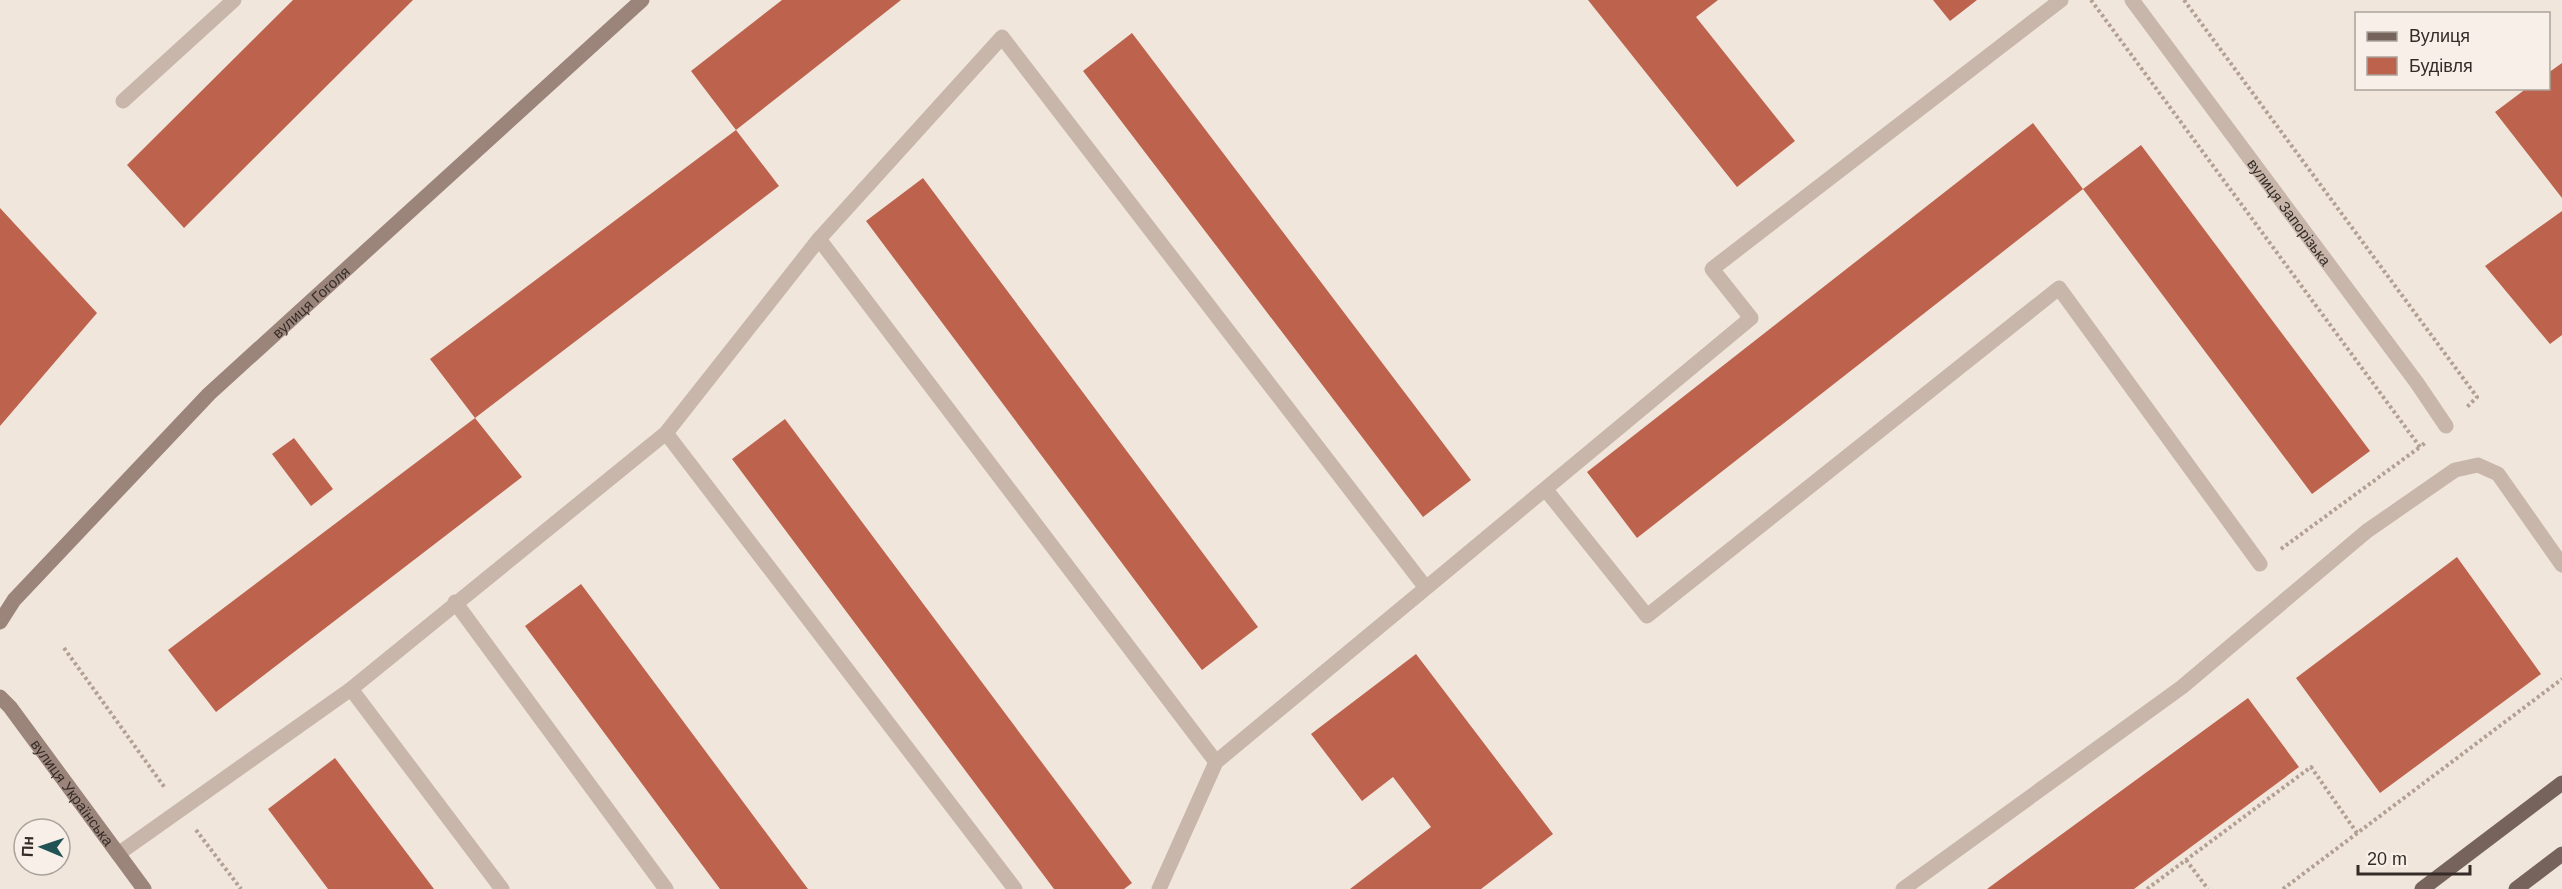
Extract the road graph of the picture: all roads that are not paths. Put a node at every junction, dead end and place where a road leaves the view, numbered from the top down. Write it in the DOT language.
graph roads {
  1 [pos="234,0"];
  2 [pos="642,0"];
  3 [pos="2061,0"];
  4 [pos="2132,0"];
  5 [pos="123,101"];
  6 [pos="819,239"];
  7 [pos="2446,426"];
  8 [pos="666,433"];
  9 [pos="1546,490"];
  10 [pos="2260,564"];
  11 [pos="2562,565"];
  12 [pos="1426,588"];
  13 [pos="456,602"];
  14 [pos="0,622"];
  15 [pos="351,689"];
  16 [pos="0,697"];
  17 [pos="1216,762"];
  18 [pos="2562,783"];
  19 [pos="118,854"];
  20 [pos="2562,854"];
  21 [pos="144,889"];
  22 [pos="502,889"];
  23 [pos="666,889"];
  24 [pos="1015,889"];
  25 [pos="1159,889"];
  26 [pos="1903,889"];
  27 [pos="2422,889"];
  28 [pos="2516,889"];
  1 -- 5 [label="street"];
  2 -- 14 [label="street, вулиця Гоголя"];
  3 -- 9 [label="street"];
  4 -- 7 [label="street, вулиця Запорізька"];
  6 -- 8 [label="street"];
  6 -- 12 [label="street"];
  6 -- 17 [label="street"];
  8 -- 13 [label="street"];
  8 -- 24 [label="street"];
  9 -- 10 [label="street"];
  9 -- 12 [label="street"];
  11 -- 26 [label="street"];
  12 -- 17 [label="street"];
  13 -- 15 [label="street"];
  13 -- 23 [label="street"];
  15 -- 19 [label="street"];
  15 -- 22 [label="street"];
  16 -- 19 [label="street, вулиця Українська"];
  17 -- 25 [label="street"];
  18 -- 27 [label="main road"];
  19 -- 21 [label="street, вулиця Українська"];
  20 -- 28 [label="main road"];
}
